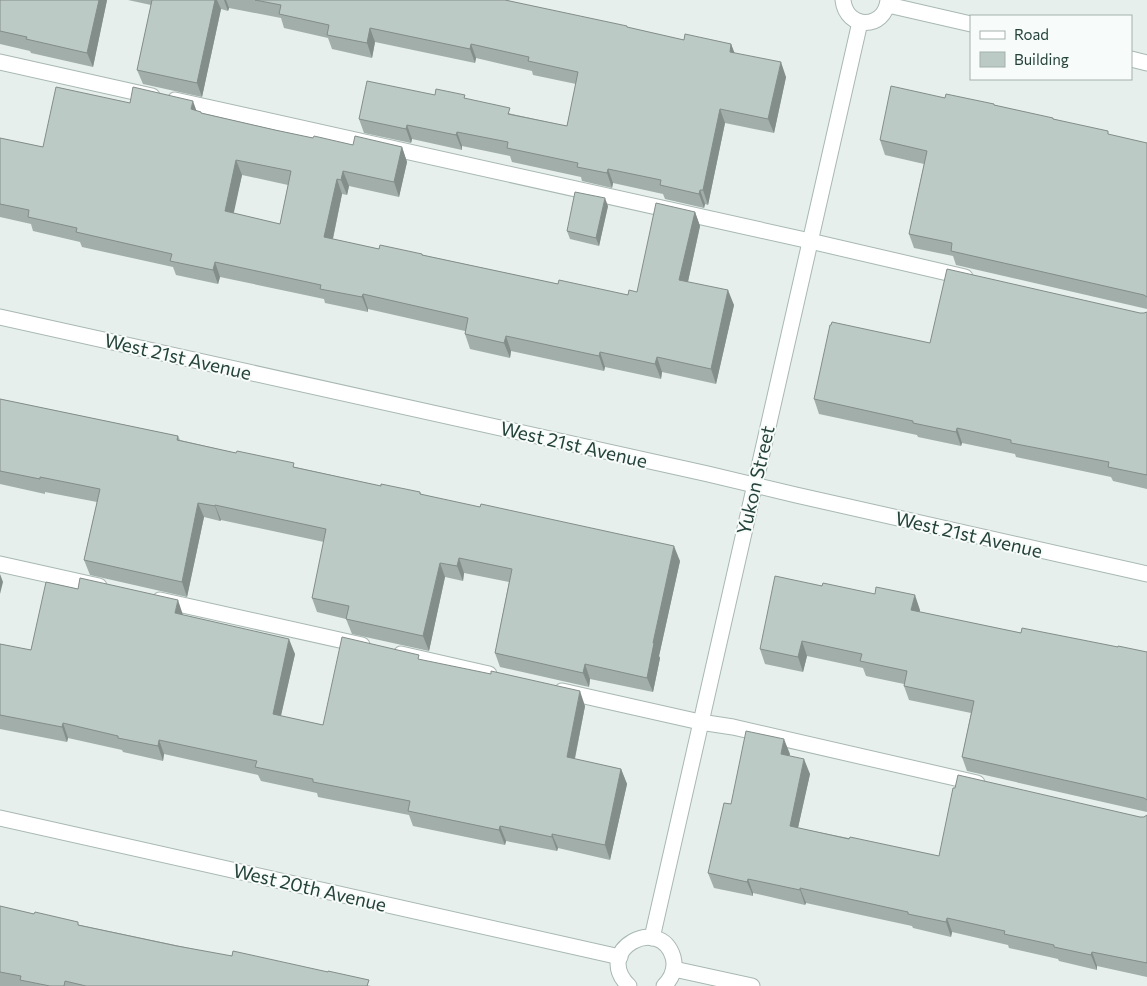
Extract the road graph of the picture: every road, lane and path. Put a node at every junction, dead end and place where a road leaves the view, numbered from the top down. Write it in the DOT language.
graph roads {
  1 [pos="843,0"];
  2 [pos="888,3"];
  3 [pos="860,22"];
  4 [pos="970,24"];
  5 [pos="1132,59"];
  6 [pos="0,62"];
  7 [pos="1147,63"];
  8 [pos="810,241"];
  9 [pos="983,281"];
  10 [pos="0,317"];
  11 [pos="754,486"];
  12 [pos="0,564"];
  13 [pos="1147,574"];
  14 [pos="117,590"];
  15 [pos="146,597"];
  16 [pos="506,678"];
  17 [pos="545,687"];
  18 [pos="700,722"];
  19 [pos="993,786"];
  20 [pos="0,818"];
  21 [pos="652,938"];
  22 [pos="620,956"];
  23 [pos="674,969"];
  24 [pos="629,986"];
  25 [pos="664,986"];
  26 [pos="752,986"];
  1 -- 3 [label="street"];
  2 -- 3 [label="street"];
  2 -- 4 [label="street"];
  3 -- 8 [label="street, Yukon Street"];
  5 -- 7 [label="street"];
  6 -- 8 [label="street"];
  8 -- 9 [label="street"];
  8 -- 11 [label="street, Yukon Street"];
  10 -- 11 [label="street, West 21st Avenue"];
  11 -- 13 [label="street, West 21st Avenue"];
  11 -- 18 [label="street, Yukon Street"];
  12 -- 14 [label="street"];
  15 -- 16 [label="street"];
  17 -- 18 [label="street"];
  18 -- 19 [label="street"];
  18 -- 21 [label="street, Yukon Street"];
  20 -- 22 [label="street, West 20th Avenue"];
  21 -- 22 [label="street"];
  21 -- 23 [label="street"];
  22 -- 24 [label="street"];
  23 -- 25 [label="street"];
  23 -- 26 [label="street"];
}
